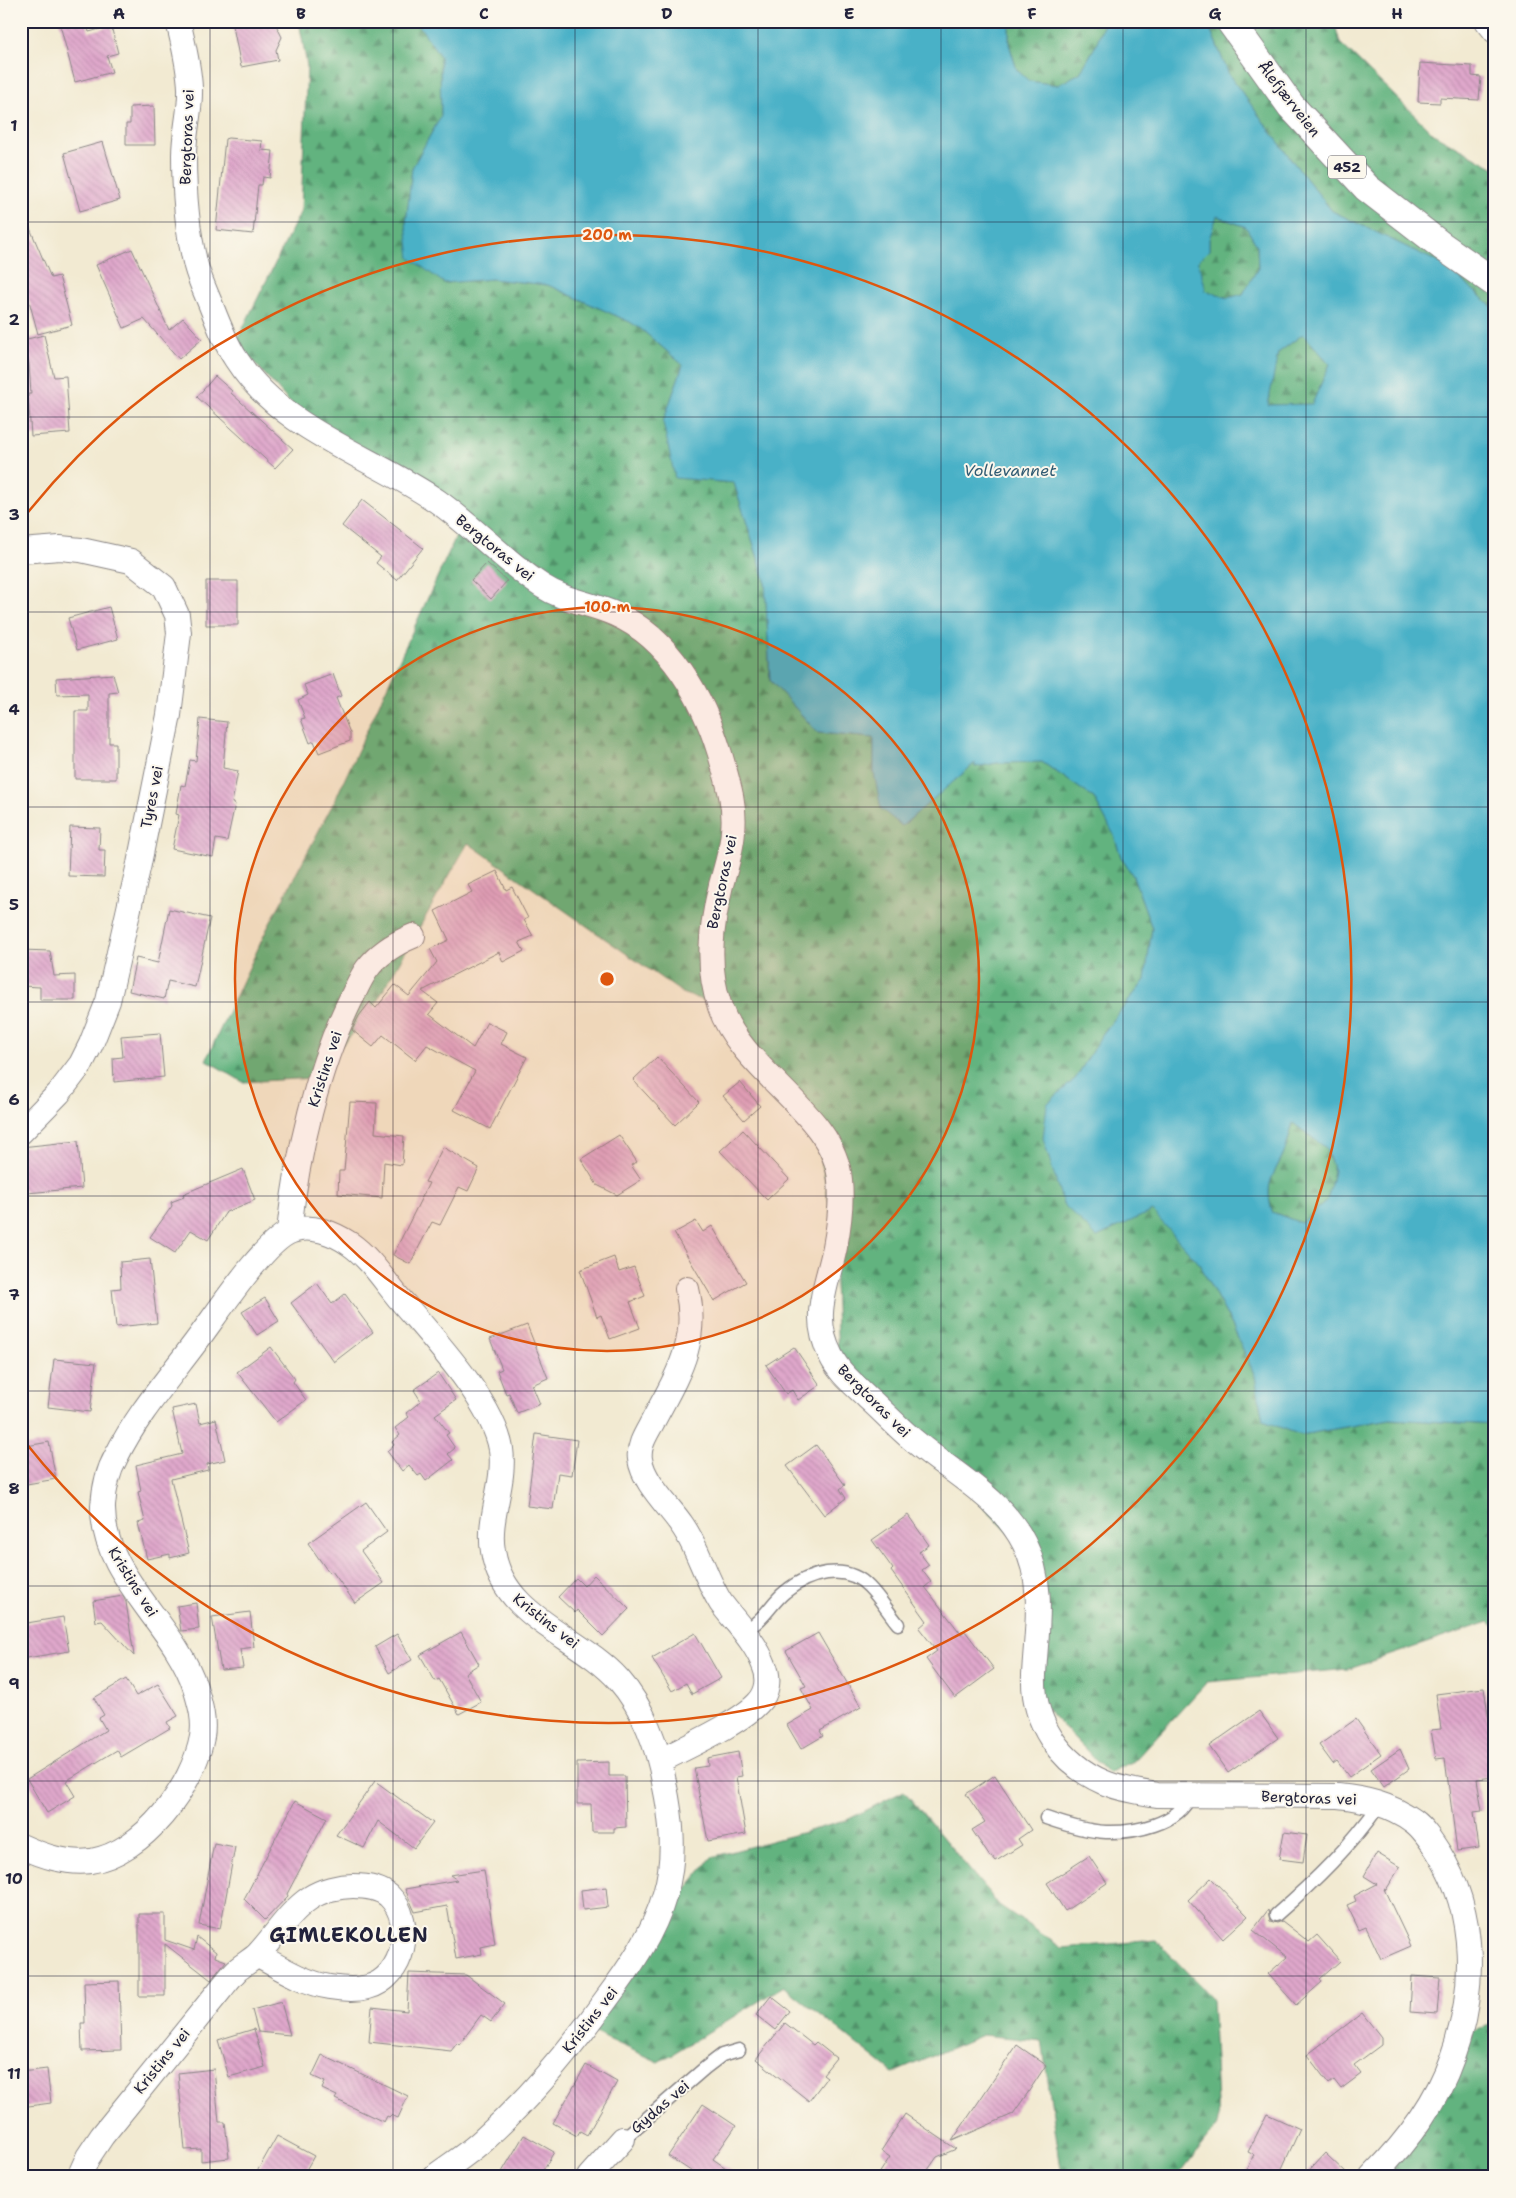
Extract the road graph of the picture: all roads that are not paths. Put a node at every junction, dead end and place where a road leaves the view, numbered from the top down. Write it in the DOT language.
graph roads {
  1 [pos="178,21"];
  2 [pos="1230,21"];
  3 [pos="1487,21"];
  4 [pos="1495,31"];
  5 [pos="1495,282"];
  6 [pos="21,551"];
  7 [pos="414,936"];
  8 [pos="21,1132"];
  9 [pos="289,1231"];
  10 [pos="687,1288"];
  11 [pos="898,1624"];
  12 [pos="744,1632"];
  13 [pos="660,1761"];
  14 [pos="1190,1796"];
  15 [pos="1380,1804"];
  16 [pos="1046,1818"];
  17 [pos="21,1846"];
  18 [pos="1276,1915"];
  19 [pos="257,1955"];
  20 [pos="739,2050"];
  21 [pos="623,2139"];
  22 [pos="79,2177"];
  23 [pos="434,2177"];
  24 [pos="589,2177"];
  25 [pos="1372,2177"];
  1 -- 14 [label="street, Bergtoras vei"];
  2 -- 5 [label="main road, Ålefjærveien / 452"];
  3 -- 4 [label="street"];
  6 -- 8 [label="street, Tyres vei"];
  7 -- 9 [label="street, Kristins vei"];
  9 -- 13 [label="street, Kristins vei"];
  9 -- 17 [label="street, Kristins vei"];
  10 -- 12 [label="street"];
  11 -- 12 [label="lane"];
  12 -- 13 [label="street"];
  13 -- 23 [label="street, Kristins vei"];
  14 -- 15 [label="street, Bergtoras vei"];
  14 -- 16 [label="lane"];
  15 -- 18 [label="lane"];
  15 -- 25 [label="street, Bergtoras vei"];
  19 -- 19 [label="street, Kristins vei"];
  19 -- 22 [label="street, Kristins vei"];
  20 -- 21 [label="lane, Gydas vei"];
  21 -- 24 [label="street, Gydas vei"];
}
